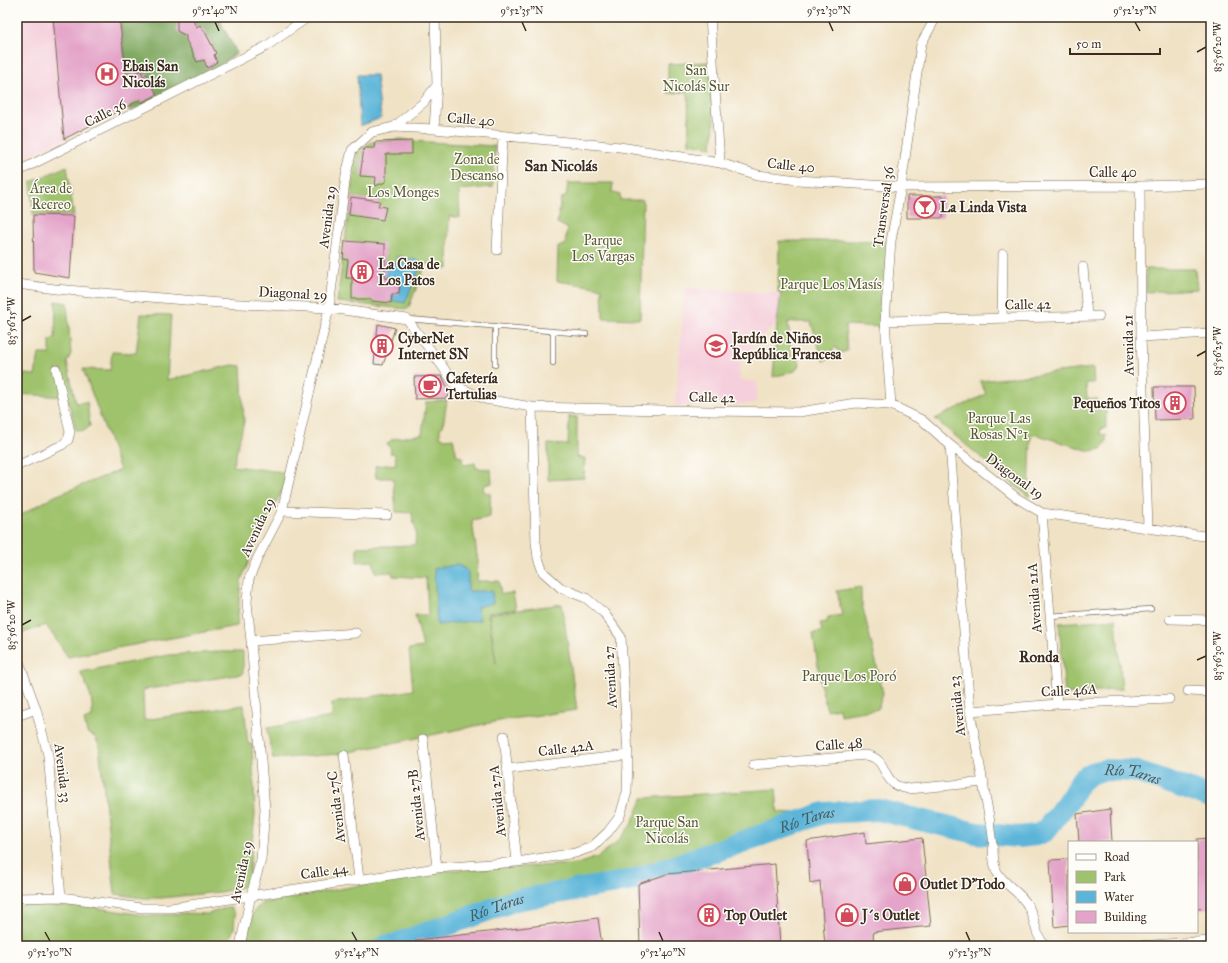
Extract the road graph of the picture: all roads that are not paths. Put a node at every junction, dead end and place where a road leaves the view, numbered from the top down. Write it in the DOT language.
graph roads {
  1 [pos="308,17"];
  2 [pos="435,17"];
  3 [pos="710,17"];
  4 [pos="936,17"];
  5 [pos="437,85"];
  6 [pos="394,127"];
  7 [pos="434,129"];
  8 [pos="372,132"];
  9 [pos="503,136"];
  10 [pos="720,164"];
  11 [pos="17,172"];
  12 [pos="1211,184"];
  13 [pos="1140,186"];
  14 [pos="901,187"];
  15 [pos="497,250"];
  16 [pos="1003,254"];
  17 [pos="1083,267"];
  18 [pos="17,284"];
  19 [pos="329,308"];
  20 [pos="1087,316"];
  21 [pos="1099,316"];
  22 [pos="1002,318"];
  23 [pos="407,319"];
  24 [pos="885,320"];
  25 [pos="495,326"];
  26 [pos="553,331"];
  27 [pos="1211,333"];
  28 [pos="586,334"];
  29 [pos="1141,337"];
  30 [pos="553,363"];
  31 [pos="495,365"];
  32 [pos="56,369"];
  33 [pos="891,405"];
  34 [pos="532,407"];
  35 [pos="950,445"];
  36 [pos="17,466"];
  37 [pos="282,511"];
  38 [pos="1042,513"];
  39 [pos="387,515"];
  40 [pos="1148,527"];
  41 [pos="1211,537"];
  42 [pos="1151,609"];
  43 [pos="1050,616"];
  44 [pos="1170,619"];
  45 [pos="1211,620"];
  46 [pos="356,633"];
  47 [pos="251,641"];
  48 [pos="17,656"];
  49 [pos="1188,691"];
  50 [pos="1211,692"];
  51 [pos="1169,699"];
  52 [pos="1057,704"];
  53 [pos="36,708"];
  54 [pos="970,711"];
  55 [pos="17,716"];
  56 [pos="504,736"];
  57 [pos="423,739"];
  58 [pos="344,755"];
  59 [pos="628,755"];
  60 [pos="753,766"];
  61 [pos="507,769"];
  62 [pos="984,782"];
  63 [pos="620,816"];
  64 [pos="990,822"];
  65 [pos="993,845"];
  66 [pos="517,862"];
  67 [pos="437,868"];
  68 [pos="359,880"];
  69 [pos="250,895"];
  70 [pos="61,897"];
  71 [pos="17,898"];
  72 [pos="1211,941"];
  73 [pos="1154,945"];
  74 [pos="240,946"];
  75 [pos="1044,946"];
  76 [pos="1136,946"];
  1 -- 11 [label="street, Calle 36"];
  2 -- 5 [label="street"];
  3 -- 10 [label="street"];
  4 -- 14 [label="street, Transversal 36"];
  5 -- 6 [label="street"];
  5 -- 7 [label="street"];
  6 -- 7 [label="street, Calle 40"];
  6 -- 8 [label="street, Calle 40"];
  7 -- 9 [label="street, Calle 40"];
  8 -- 19 [label="street, Avenida 29"];
  9 -- 10 [label="street, Calle 40"];
  9 -- 15 [label="street"];
  10 -- 14 [label="street, Calle 40"];
  12 -- 13 [label="street, Calle 40"];
  13 -- 14 [label="street, Calle 40"];
  13 -- 29 [label="street, Avenida 21"];
  14 -- 24 [label="street, Transversal 36"];
  16 -- 22 [label="street"];
  17 -- 20 [label="street"];
  18 -- 19 [label="street, Diagonal 29"];
  19 -- 23 [label="street, Diagonal 29"];
  19 -- 37 [label="street, Avenida 29"];
  20 -- 21 [label="street, Calle 42"];
  20 -- 22 [label="street, Calle 42"];
  22 -- 24 [label="street, Calle 42"];
  23 -- 25 [label="lane"];
  23 -- 34 [label="street"];
  24 -- 33 [label="street, Transversal 36"];
  25 -- 26 [label="lane"];
  25 -- 31 [label="lane"];
  26 -- 28 [label="lane"];
  26 -- 30 [label="lane"];
  27 -- 29 [label="street"];
  29 -- 40 [label="street, Avenida 21"];
  32 -- 36 [label="street"];
  33 -- 34 [label="street, Calle 42"];
  33 -- 35 [label="street, Diagonal 19"];
  34 -- 59 [label="street, Avenida 27"];
  35 -- 38 [label="street, Diagonal 19"];
  35 -- 54 [label="street, Avenida 23"];
  37 -- 39 [label="street"];
  37 -- 47 [label="street, Avenida 29"];
  38 -- 40 [label="street, Diagonal 19"];
  38 -- 43 [label="street, Avenida 21A"];
  40 -- 41 [label="street, Diagonal 19"];
  42 -- 43 [label="lane"];
  43 -- 52 [label="street, Avenida 21A"];
  44 -- 45 [label="street"];
  46 -- 47 [label="street"];
  47 -- 69 [label="street, Avenida 29"];
  48 -- 53 [label="street, Avenida 33"];
  49 -- 50 [label="street"];
  51 -- 52 [label="street, Calle 46A"];
  52 -- 54 [label="street, Calle 46A"];
  53 -- 55 [label="street"];
  53 -- 70 [label="street, Avenida 33"];
  54 -- 62 [label="street, Avenida 23"];
  56 -- 61 [label="street, Avenida 27A"];
  57 -- 67 [label="street, Avenida 27B"];
  58 -- 68 [label="street, Avenida 27C"];
  59 -- 61 [label="street, Calle 42A"];
  59 -- 63 [label="street, Avenida 27"];
  60 -- 62 [label="street, Calle 48"];
  61 -- 66 [label="street, Avenida 27A"];
  62 -- 64 [label="street, Avenida 23"];
  63 -- 66 [label="street, Calle 44"];
  64 -- 65 [label="street, Avenida 23"];
  65 -- 75 [label="street, Avenida 23"];
  66 -- 67 [label="street, Calle 44"];
  67 -- 68 [label="street, Calle 44"];
  68 -- 69 [label="street, Calle 44"];
  69 -- 70 [label="street, Calle 44"];
  69 -- 74 [label="street, Avenida 29"];
  70 -- 71 [label="street, Calle 44"];
  72 -- 73 [label="street"];
  73 -- 76 [label="street"];
}
